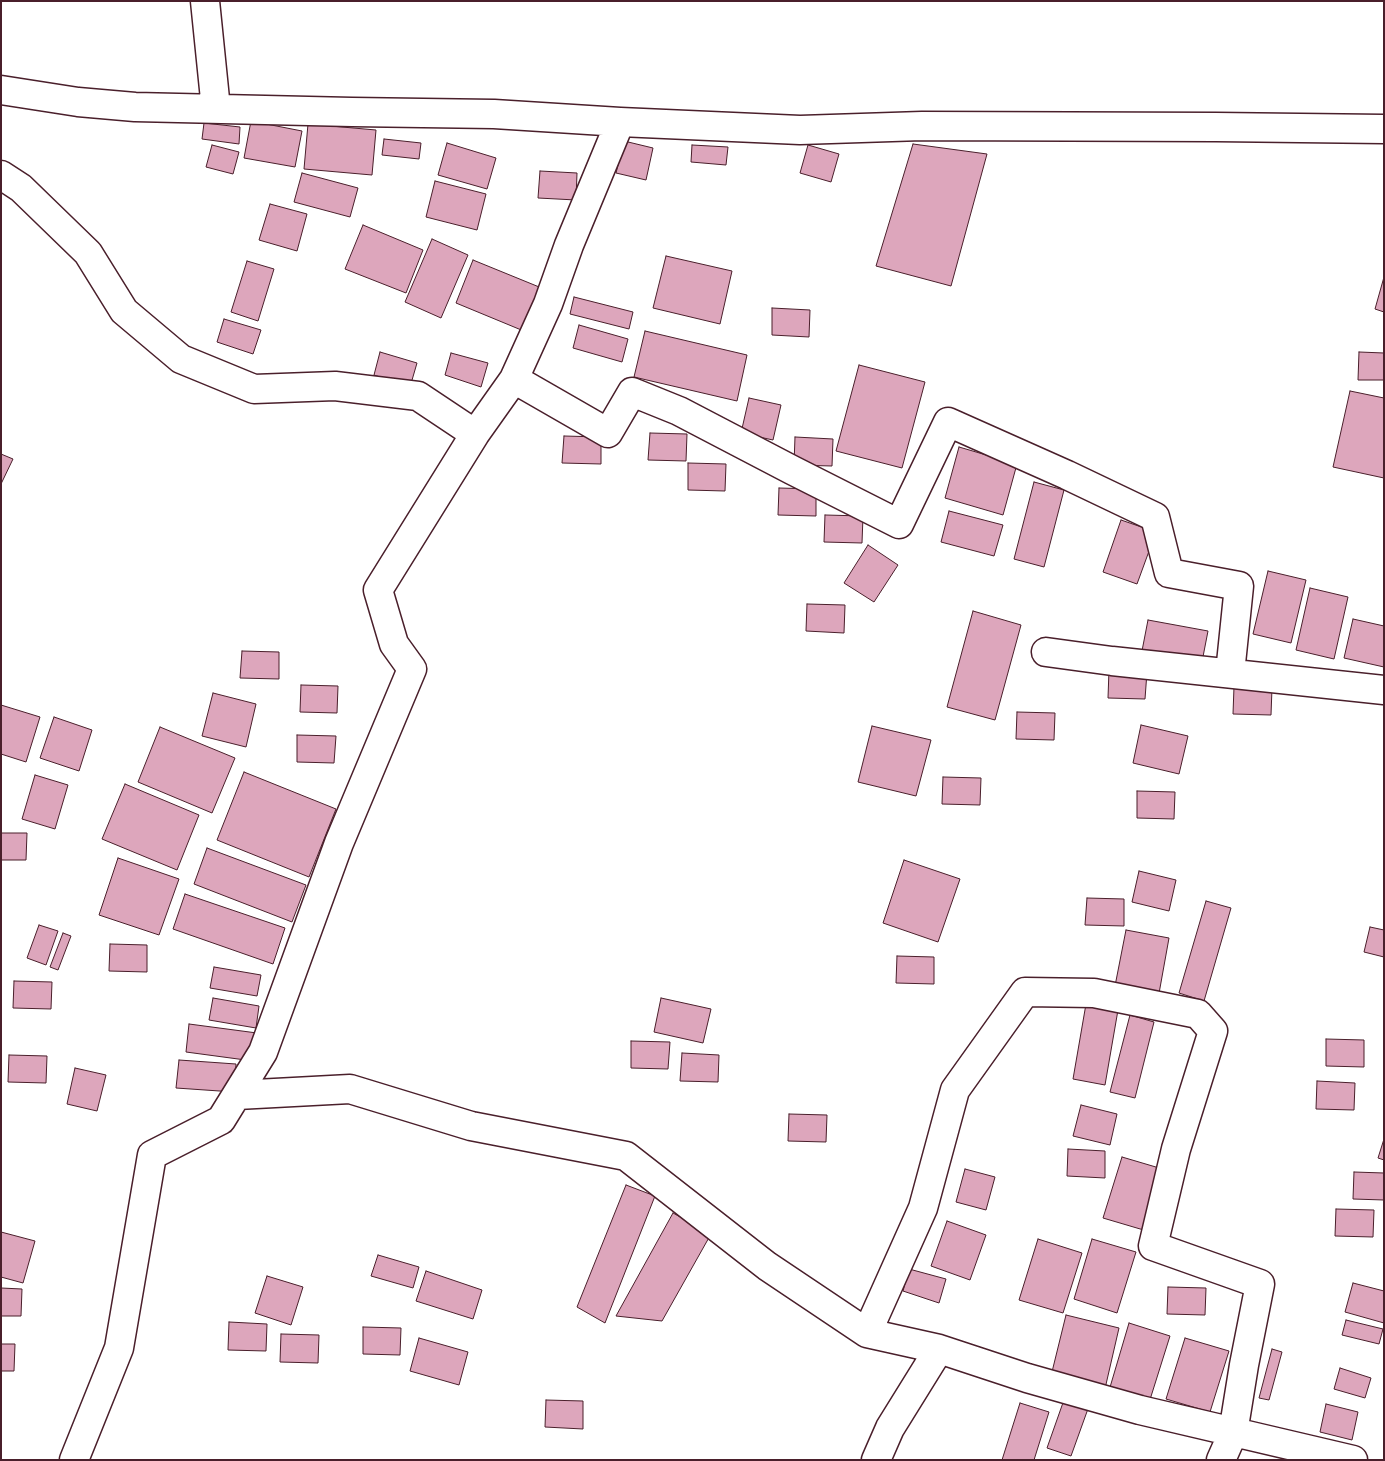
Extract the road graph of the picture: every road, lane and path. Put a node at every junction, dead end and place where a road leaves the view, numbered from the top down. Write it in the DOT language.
graph roads {
  1 [pos="205,1"];
  2 [pos="1,90"];
  3 [pos="216,109"];
  4 [pos="620,122"];
  5 [pos="1384,130"];
  6 [pos="1,175"];
  7 [pos="514,379"];
  8 [pos="475,434"];
  9 [pos="1046,652"];
  10 [pos="1230,673"];
  11 [pos="1384,690"];
  12 [pos="237,1095"];
  13 [pos="867,1333"];
  14 [pos="939,1350"];
  15 [pos="1233,1433"];
  16 [pos="74,1460"];
  17 [pos="876,1460"];
  18 [pos="1221,1460"];
  19 [pos="1353,1460"];
  1 -- 3 [label="street"];
  2 -- 3 [label="street"];
  3 -- 4 [label="street"];
  4 -- 5 [label="street"];
  4 -- 7 [label="street"];
  6 -- 8 [label="street"];
  7 -- 8 [label="street"];
  7 -- 10 [label="street"];
  8 -- 12 [label="street"];
  9 -- 10 [label="street"];
  10 -- 11 [label="street"];
  12 -- 13 [label="street"];
  12 -- 16 [label="street"];
  13 -- 14 [label="street"];
  13 -- 15 [label="street"];
  14 -- 15 [label="street"];
  14 -- 17 [label="street"];
  15 -- 18 [label="street"];
  15 -- 19 [label="street"];
}
